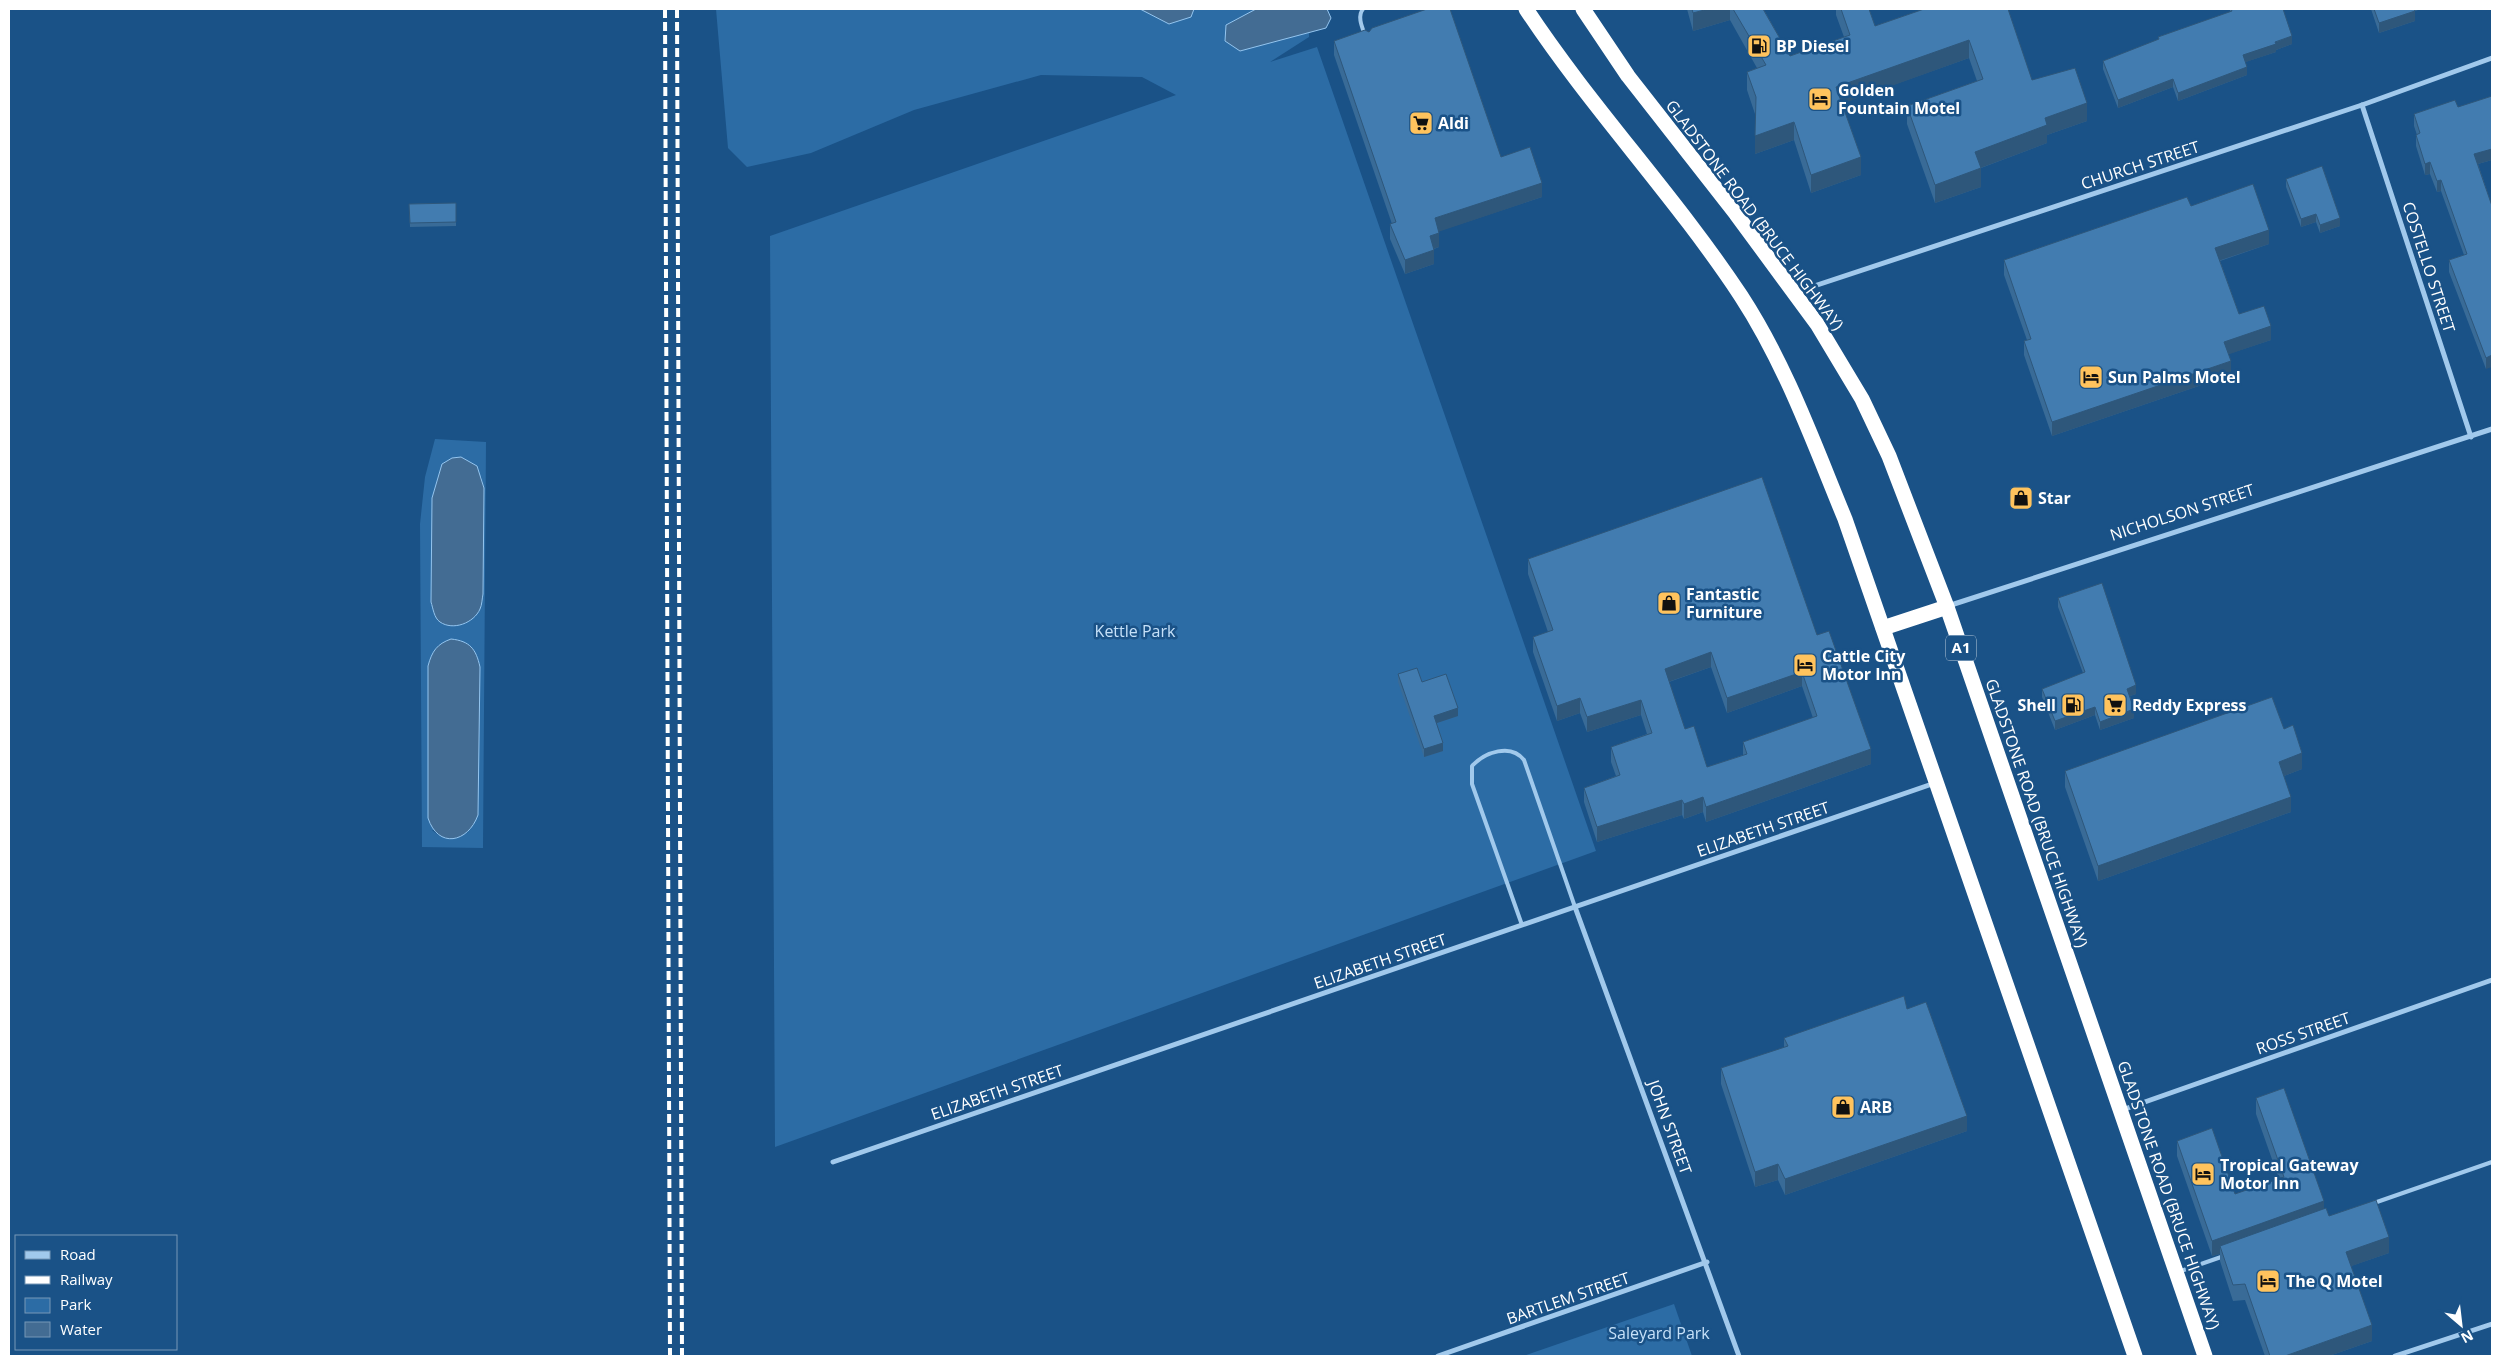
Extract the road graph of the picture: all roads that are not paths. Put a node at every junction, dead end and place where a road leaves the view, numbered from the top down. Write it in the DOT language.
graph roads {
  1 [pos="1362,9"];
  2 [pos="1526,9"];
  3 [pos="1583,9"];
  4 [pos="1368,43"];
  5 [pos="2492,58"];
  6 [pos="2362,105"];
  7 [pos="1795,292"];
  8 [pos="2492,430"];
  9 [pos="2471,437"];
  10 [pos="1947,607"];
  11 [pos="1883,628"];
  12 [pos="1936,783"];
  13 [pos="1575,907"];
  14 [pos="1522,925"];
  15 [pos="2492,980"];
  16 [pos="2122,1110"];
  17 [pos="833,1162"];
  18 [pos="2492,1162"];
  19 [pos="2371,1204"];
  20 [pos="2231,1254"];
  21 [pos="1706,1262"];
  22 [pos="2178,1272"];
  23 [pos="2492,1324"];
  24 [pos="1438,1356"];
  25 [pos="1739,1356"];
  26 [pos="2135,1356"];
  27 [pos="2205,1356"];
  28 [pos="2395,1356"];
  1 -- 4 [label="lane"];
  2 -- 11 [label="highway"];
  3 -- 7 [label="highway, GLADSTONE ROAD (BRUCE HIGHWAY) / A1"];
  5 -- 6 [label="street, CHURCH STREET"];
  6 -- 7 [label="street, CHURCH STREET"];
  6 -- 9 [label="street, COSTELLO STREET"];
  7 -- 10 [label="highway, GLADSTONE ROAD (BRUCE HIGHWAY) / A1"];
  8 -- 9 [label="street, NICHOLSON STREET"];
  9 -- 10 [label="street, NICHOLSON STREET"];
  10 -- 11 [label="highway, NICHOLSON STREET"];
  10 -- 16 [label="highway, GLADSTONE ROAD (BRUCE HIGHWAY) / A1"];
  11 -- 12 [label="highway"];
  12 -- 13 [label="street, ELIZABETH STREET"];
  12 -- 26 [label="highway"];
  13 -- 14 [label="street, ELIZABETH STREET"];
  13 -- 14 [label="lane"];
  13 -- 21 [label="street, JOHN STREET"];
  14 -- 17 [label="street, ELIZABETH STREET"];
  15 -- 16 [label="street, ROSS STREET"];
  16 -- 22 [label="highway, GLADSTONE ROAD (BRUCE HIGHWAY) / A1"];
  18 -- 19 [label="lane"];
  20 -- 22 [label="lane"];
  21 -- 24 [label="street, BARTLEM STREET"];
  21 -- 25 [label="street, JOHN STREET"];
  22 -- 27 [label="highway, GLADSTONE ROAD (BRUCE HIGHWAY) / A1"];
  23 -- 28 [label="street"];
}
